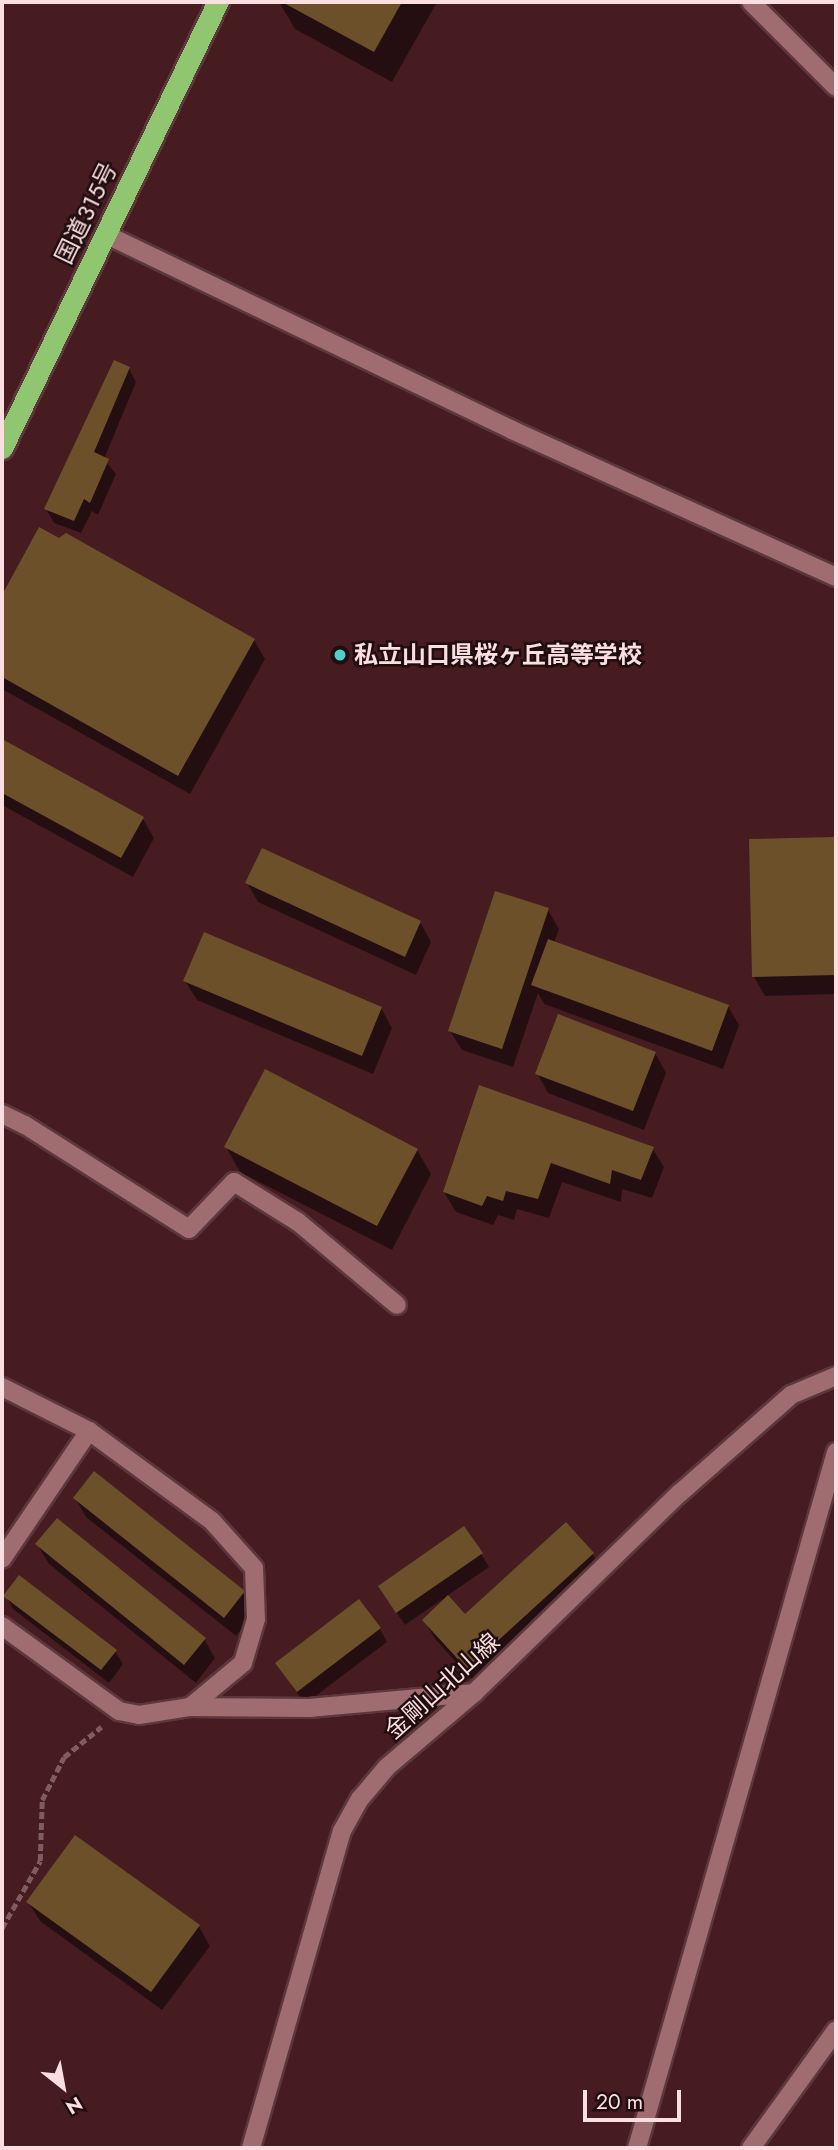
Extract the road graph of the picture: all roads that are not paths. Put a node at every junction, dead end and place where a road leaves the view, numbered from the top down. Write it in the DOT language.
graph roads {
  1 [pos="218,2"];
  2 [pos="751,2"];
  3 [pos="836,87"];
  4 [pos="105,234"];
  5 [pos="2,448"];
  6 [pos="836,577"];
  7 [pos="2,1114"];
  8 [pos="397,1305"];
  9 [pos="836,1376"];
  10 [pos="2,1387"];
  11 [pos="89,1431"];
  12 [pos="836,1452"];
  13 [pos="2,1559"];
  14 [pos="2,1626"];
  15 [pos="474,1693"];
  16 [pos="190,1707"];
  17 [pos="836,2030"];
  18 [pos="251,2148"];
  19 [pos="637,2148"];
  20 [pos="751,2148"];
  1 -- 4 [label="highway, 国道315号"];
  2 -- 3 [label="street"];
  4 -- 5 [label="highway, 国道315号"];
  4 -- 6 [label="street"];
  7 -- 8 [label="street"];
  9 -- 15 [label="street, 金剛山北山線"];
  10 -- 11 [label="street"];
  11 -- 13 [label="street"];
  11 -- 16 [label="street"];
  12 -- 19 [label="street"];
  14 -- 16 [label="street"];
  15 -- 16 [label="street"];
  15 -- 18 [label="street, 金剛山北山線"];
  17 -- 20 [label="street"];
}
